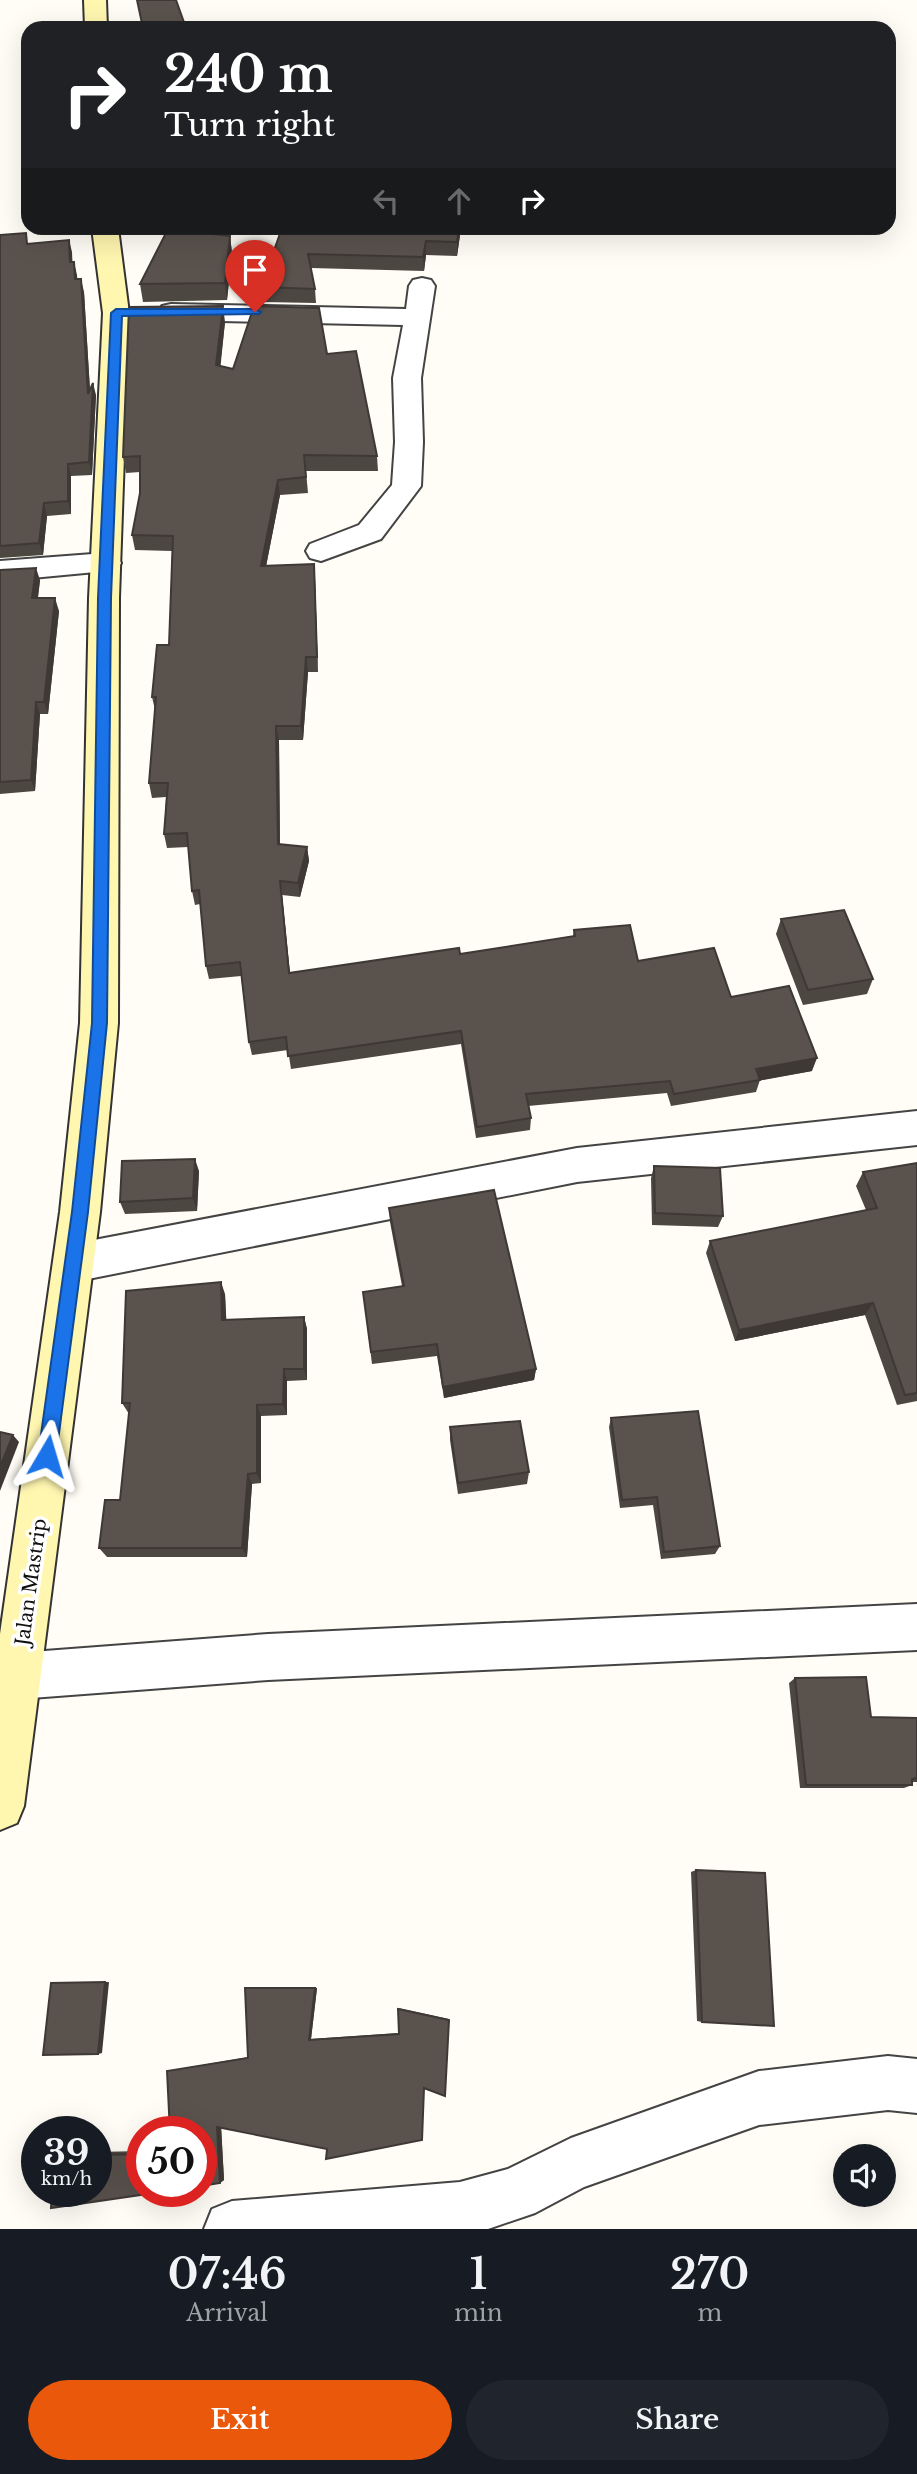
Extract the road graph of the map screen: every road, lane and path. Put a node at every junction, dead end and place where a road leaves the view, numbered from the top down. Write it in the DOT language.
graph roads {
  1 [pos="95,0"];
  2 [pos="96,21"];
  3 [pos="106,235"];
  4 [pos="422,286"];
  5 [pos="116,313"];
  6 [pos="418,317"];
  7 [pos="321,551"];
  8 [pos="106,563"];
  9 [pos="0,571"];
  10 [pos="917,1128"];
  11 [pos="73,1263"];
  12 [pos="917,1627"];
  13 [pos="18,1676"];
  14 [pos="0,1806"];
  15 [pos="917,2086"];
  16 [pos="232,2229"];
  1 -- 2 [label="main road"];
  3 -- 5 [label="main road, Jalan Mastrip"];
  4 -- 6 [label="street"];
  5 -- 6 [label="street"];
  5 -- 8 [label="main road, Jalan Mastrip"];
  6 -- 7 [label="street"];
  8 -- 9 [label="street"];
  8 -- 11 [label="main road, Jalan Mastrip"];
  10 -- 11 [label="street"];
  11 -- 13 [label="main road, Jalan Mastrip"];
  12 -- 13 [label="street"];
  13 -- 14 [label="main road, Jalan Mastrip"];
  15 -- 16 [label="street"];
}
